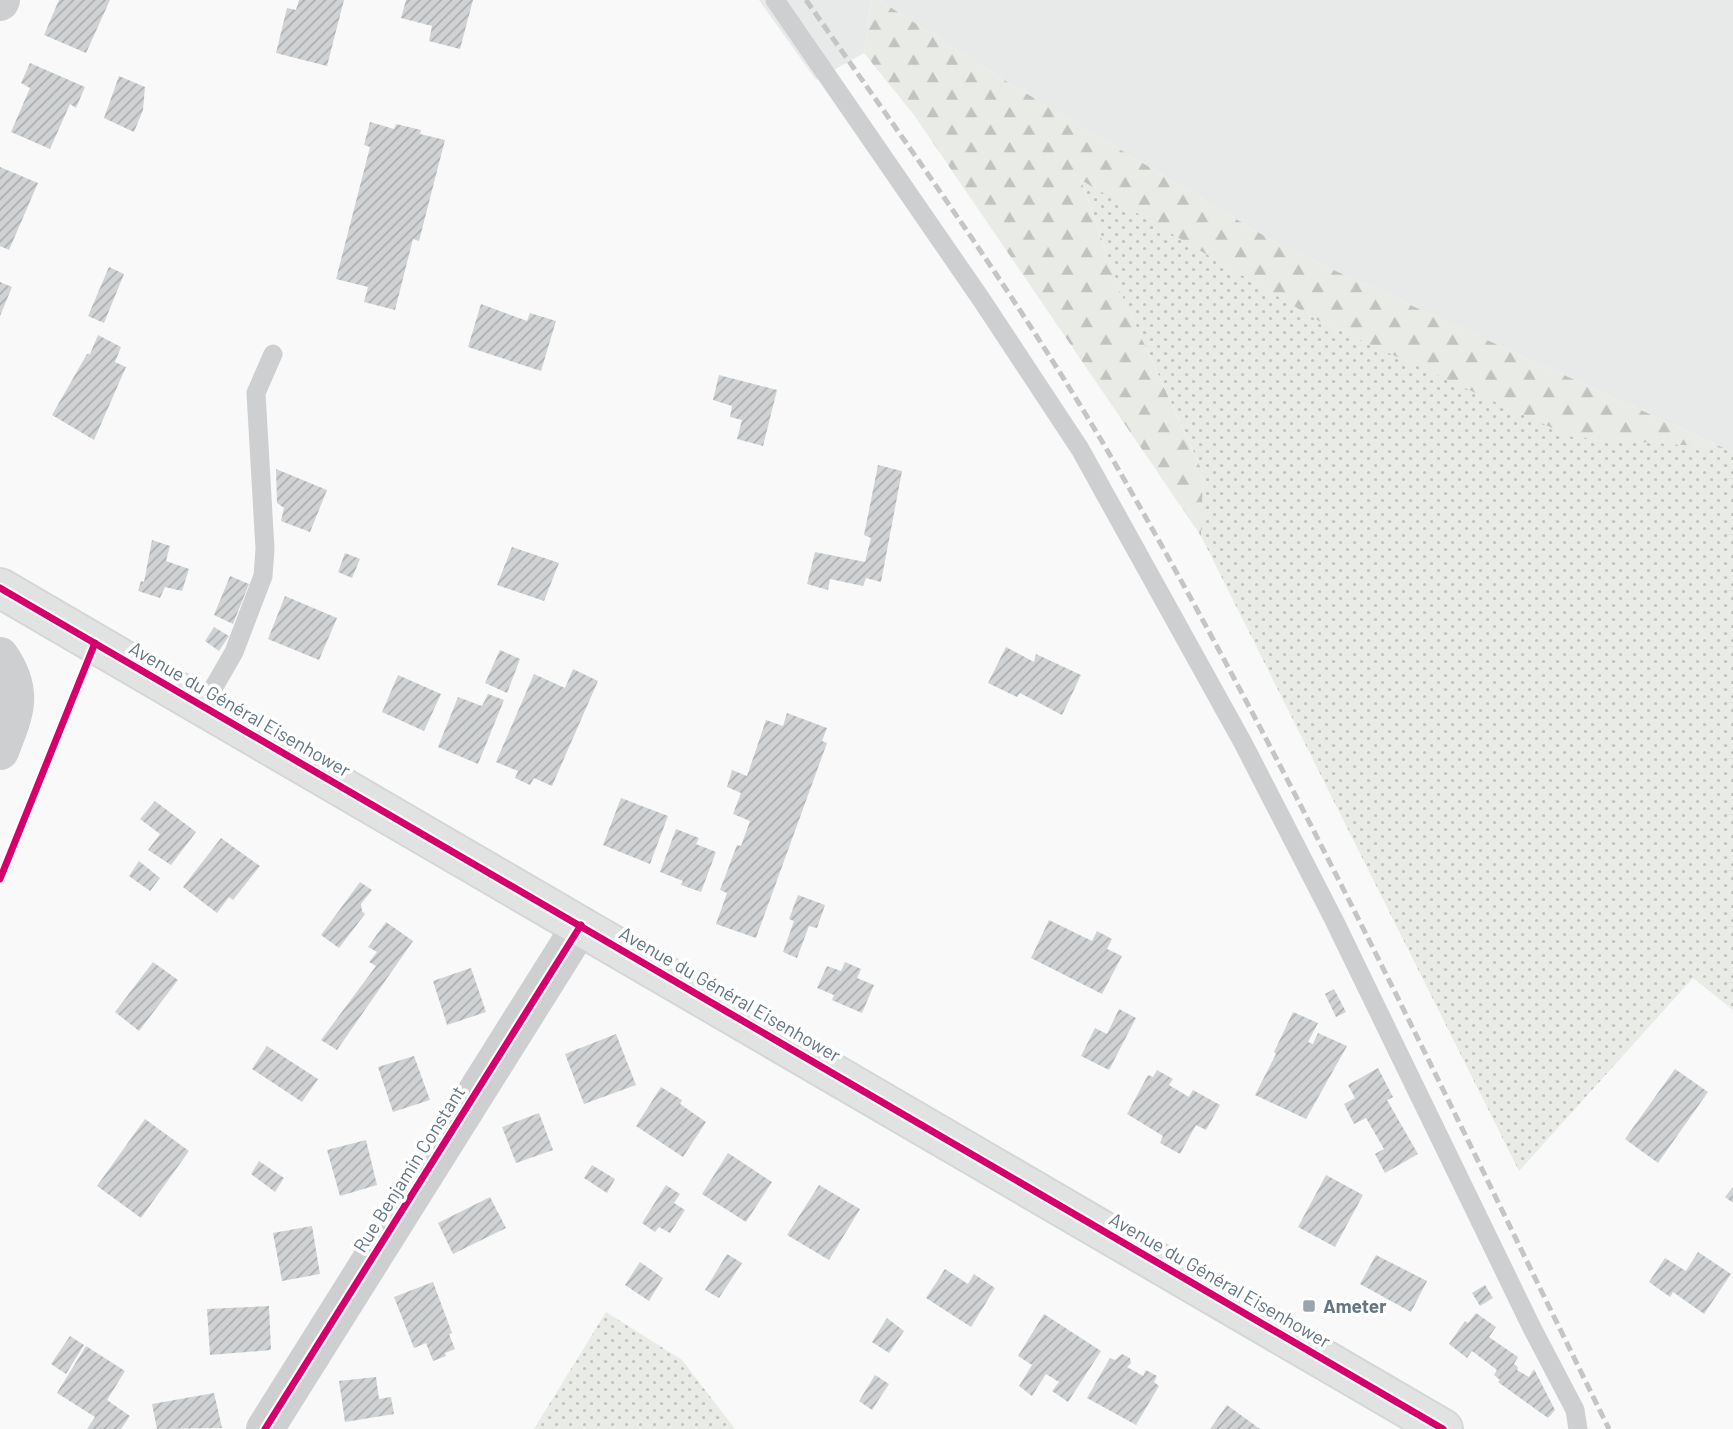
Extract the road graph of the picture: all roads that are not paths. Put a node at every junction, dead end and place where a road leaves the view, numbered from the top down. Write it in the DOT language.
graph roads {
  1 [pos="775,0"];
  2 [pos="273,354"];
  3 [pos="0,588"];
  4 [pos="0,656"];
  5 [pos="203,706"];
  6 [pos="0,751"];
  7 [pos="580,925"];
  8 [pos="265,1429"];
  9 [pos="1443,1429"];
  10 [pos="1578,1429"];
  1 -- 10 [label="lane"];
  2 -- 5 [label="lane"];
  3 -- 5 [label="main road, Avenue du Général Eisenhower"];
  4 -- 6 [label="street"];
  5 -- 7 [label="main road, Avenue du Général Eisenhower"];
  7 -- 8 [label="street, Rue Benjamin Constant"];
  7 -- 9 [label="main road, Avenue du Général Eisenhower"];
}
